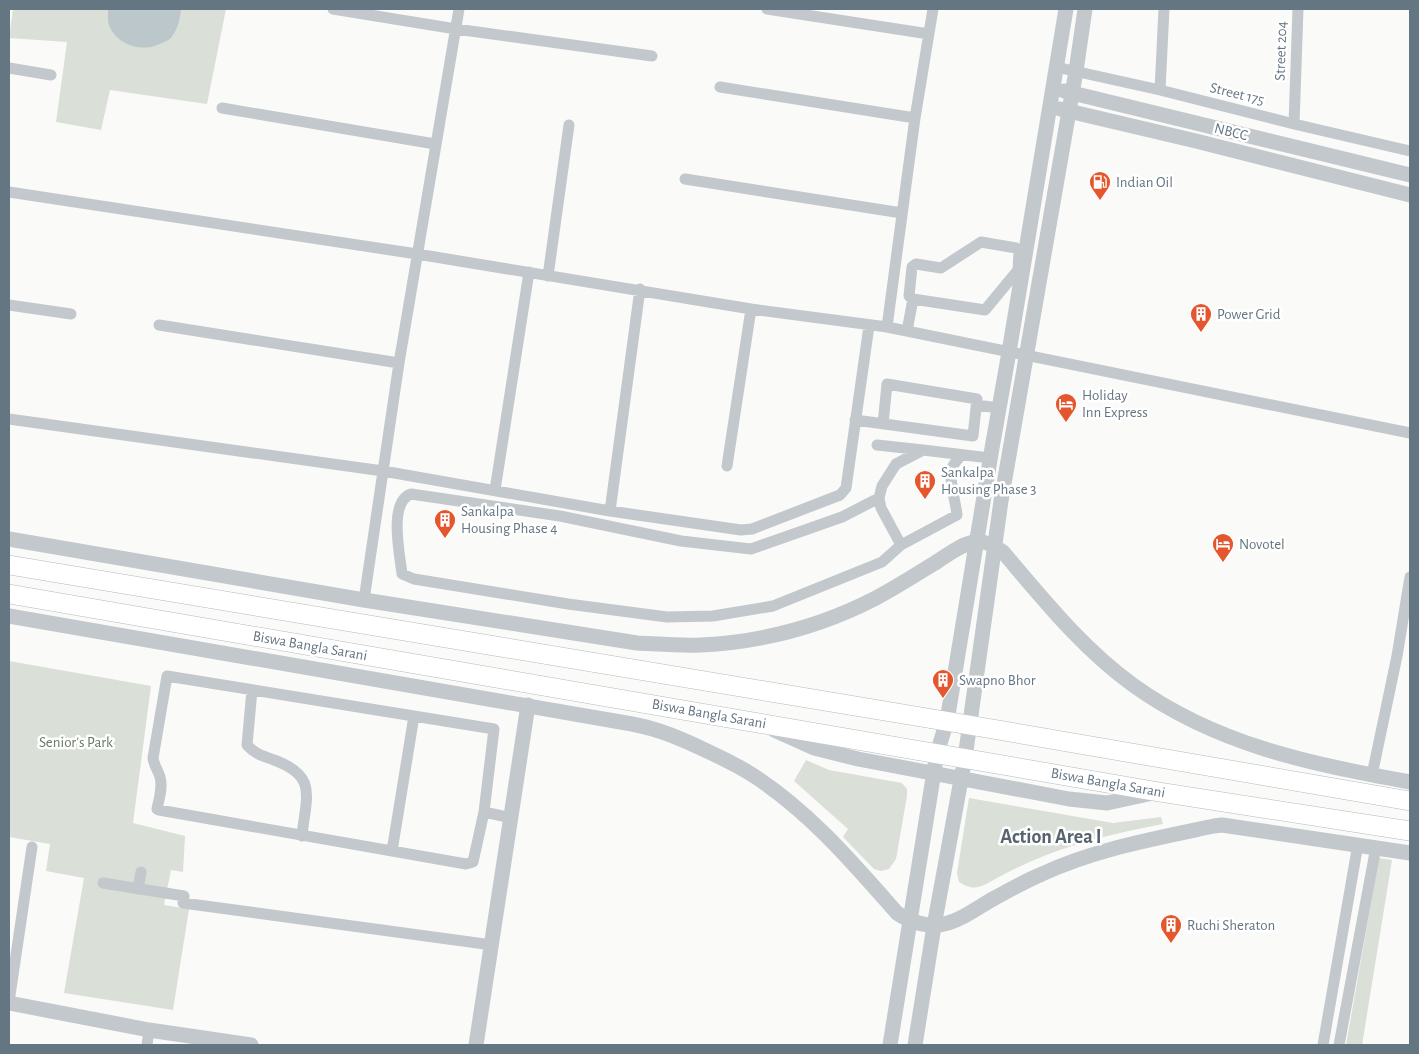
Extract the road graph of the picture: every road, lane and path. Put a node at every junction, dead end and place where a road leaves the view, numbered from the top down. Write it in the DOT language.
graph roads {
  1 [pos="333,9"];
  2 [pos="459,9"];
  3 [pos="767,9"];
  4 [pos="933,9"];
  5 [pos="1066,9"];
  6 [pos="1085,9"];
  7 [pos="1164,9"];
  8 [pos="1298,9"];
  9 [pos="456,29"];
  10 [pos="929,34"];
  11 [pos="652,56"];
  12 [pos="1056,67"];
  13 [pos="9,68"];
  14 [pos="1076,71"];
  15 [pos="51,75"];
  16 [pos="720,87"];
  17 [pos="1052,88"];
  18 [pos="1160,90"];
  19 [pos="1072,92"];
  20 [pos="1049,107"];
  21 [pos="222,108"];
  22 [pos="1069,111"];
  23 [pos="915,118"];
  24 [pos="1294,124"];
  25 [pos="569,125"];
  26 [pos="435,144"];
  27 [pos="1410,151"];
  28 [pos="1410,175"];
  29 [pos="685,179"];
  30 [pos="9,192"];
  31 [pos="1410,195"];
  32 [pos="902,213"];
  33 [pos="417,254"];
  34 [pos="529,272"];
  35 [pos="548,276"];
  36 [pos="640,290"];
  37 [pos="913,299"];
  38 [pos="9,304"];
  39 [pos="751,309"];
  40 [pos="71,314"];
  41 [pos="159,325"];
  42 [pos="869,326"];
  43 [pos="887,327"];
  44 [pos="907,331"];
  45 [pos="1009,352"];
  46 [pos="1027,356"];
  47 [pos="398,363"];
  48 [pos="977,405"];
  49 [pos="999,408"];
  50 [pos="9,419"];
  51 [pos="855,420"];
  52 [pos="883,424"];
  53 [pos="974,428"];
  54 [pos="994,432"];
  55 [pos="1410,433"];
  56 [pos="877,445"];
  57 [pos="923,450"];
  58 [pos="961,454"];
  59 [pos="990,458"];
  60 [pos="727,466"];
  61 [pos="383,472"];
  62 [pos="495,490"];
  63 [pos="880,498"];
  64 [pos="379,501"];
  65 [pos="400,504"];
  66 [pos="610,511"];
  67 [pos="9,539"];
  68 [pos="977,542"];
  69 [pos="902,545"];
  70 [pos="994,545"];
  71 [pos="9,565"];
  72 [pos="1410,577"];
  73 [pos="9,594"];
  74 [pos="364,600"];
  75 [pos="9,616"];
  76 [pos="202,627"];
  77 [pos="199,648"];
  78 [pos="252,690"];
  79 [pos="528,706"];
  80 [pos="414,716"];
  81 [pos="753,721"];
  82 [pos="947,722"];
  83 [pos="969,724"];
  84 [pos="937,753"];
  85 [pos="965,758"];
  86 [pos="934,775"];
  87 [pos="1372,775"];
  88 [pos="960,780"];
  89 [pos="1410,782"];
  90 [pos="1160,792"];
  91 [pos="1410,801"];
  92 [pos="484,812"];
  93 [pos="512,818"];
  94 [pos="1410,831"];
  95 [pos="302,836"];
  96 [pos="1358,844"];
  97 [pos="32,847"];
  98 [pos="1376,847"];
  99 [pos="392,851"];
  100 [pos="1410,853"];
  101 [pos="141,872"];
  102 [pos="103,883"];
  103 [pos="138,889"];
  104 [pos="909,920"];
  105 [pos="934,926"];
  106 [pos="492,945"];
  107 [pos="9,1002"];
  108 [pos="148,1038"];
  109 [pos="250,1045"];
  110 [pos="476,1045"];
  111 [pos="890,1045"];
  112 [pos="915,1045"];
  113 [pos="1323,1045"];
  114 [pos="1339,1045"];
  1 -- 9 [label="street"];
  2 -- 9 [label="street"];
  3 -- 10 [label="street"];
  4 -- 10 [label="street"];
  5 -- 12 [label="street"];
  6 -- 14 [label="street"];
  7 -- 18 [label="street"];
  8 -- 24 [label="street, Street 204"];
  9 -- 11 [label="street"];
  9 -- 26 [label="street"];
  10 -- 23 [label="street"];
  12 -- 14 [label="street, Street 175"];
  12 -- 17 [label="street"];
  13 -- 15 [label="street"];
  14 -- 18 [label="street, Street 175"];
  14 -- 19 [label="street"];
  16 -- 23 [label="street"];
  17 -- 19 [label="street, NBCC"];
  17 -- 20 [label="street"];
  18 -- 24 [label="street, Street 175"];
  19 -- 22 [label="street"];
  19 -- 28 [label="street, NBCC"];
  20 -- 22 [label="street"];
  20 -- 45 [label="street"];
  21 -- 26 [label="street"];
  22 -- 31 [label="street"];
  22 -- 46 [label="street"];
  23 -- 32 [label="street"];
  24 -- 27 [label="street, Street 175"];
  25 -- 35 [label="street"];
  26 -- 33 [label="street"];
  29 -- 32 [label="street"];
  30 -- 33 [label="street"];
  32 -- 43 [label="street"];
  33 -- 34 [label="street"];
  33 -- 47 [label="street"];
  34 -- 35 [label="street"];
  34 -- 62 [label="street"];
  35 -- 36 [label="street"];
  36 -- 39 [label="street"];
  36 -- 66 [label="street"];
  37 -- 37 [label="street"];
  37 -- 44 [label="street"];
  38 -- 40 [label="street"];
  39 -- 42 [label="street"];
  39 -- 60 [label="street"];
  41 -- 47 [label="street"];
  42 -- 43 [label="street"];
  42 -- 51 [label="street"];
  43 -- 44 [label="street"];
  44 -- 45 [label="street"];
  45 -- 46 [label="street"];
  45 -- 49 [label="street"];
  46 -- 55 [label="street"];
  46 -- 70 [label="street"];
  47 -- 61 [label="street"];
  48 -- 49 [label="street"];
  48 -- 52 [label="street"];
  48 -- 53 [label="street"];
  49 -- 54 [label="street"];
  50 -- 61 [label="street"];
  51 -- 52 [label="street"];
  51 -- 66 [label="street"];
  52 -- 53 [label="street"];
  53 -- 54 [label="street"];
  54 -- 59 [label="street"];
  56 -- 57 [label="street"];
  57 -- 58 [label="street"];
  57 -- 63 [label="street"];
  58 -- 59 [label="street"];
  58 -- 69 [label="street"];
  59 -- 68 [label="street"];
  61 -- 62 [label="street"];
  61 -- 64 [label="street"];
  62 -- 66 [label="street"];
  63 -- 65 [label="street"];
  63 -- 69 [label="street"];
  64 -- 65 [label="street"];
  64 -- 74 [label="street"];
  65 -- 69 [label="street"];
  67 -- 74 [label="street"];
  68 -- 70 [label="street"];
  68 -- 74 [label="street"];
  68 -- 82 [label="street"];
  70 -- 83 [label="street"];
  70 -- 87 [label="street"];
  71 -- 82 [label="main road, Biswa Bangla Sarani"];
  72 -- 87 [label="street"];
  73 -- 76 [label="main road, Biswa Bangla Sarani"];
  75 -- 77 [label="street"];
  76 -- 77 [label="street"];
  76 -- 81 [label="main road, Biswa Bangla Sarani"];
  77 -- 79 [label="street"];
  78 -- 80 [label="street"];
  78 -- 95 [label="street"];
  78 -- 95 [label="street"];
  79 -- 93 [label="street"];
  79 -- 104 [label="street"];
  80 -- 92 [label="street"];
  80 -- 99 [label="street"];
  81 -- 84 [label="main road, Biswa Bangla Sarani"];
  81 -- 86 [label="street"];
  82 -- 83 [label="main road, Biswa Bangla Sarani"];
  82 -- 84 [label="street"];
  83 -- 85 [label="street"];
  83 -- 91 [label="main road, Biswa Bangla Sarani"];
  84 -- 85 [label="main road, Biswa Bangla Sarani"];
  84 -- 86 [label="street"];
  85 -- 88 [label="street"];
  85 -- 90 [label="main road, Biswa Bangla Sarani"];
  86 -- 88 [label="street"];
  86 -- 104 [label="street"];
  87 -- 89 [label="street"];
  88 -- 90 [label="street"];
  88 -- 105 [label="street"];
  90 -- 94 [label="main road, Biswa Bangla Sarani"];
  92 -- 93 [label="street"];
  92 -- 99 [label="street"];
  93 -- 106 [label="street"];
  95 -- 99 [label="street"];
  96 -- 98 [label="street"];
  96 -- 105 [label="street"];
  96 -- 113 [label="street"];
  97 -- 107 [label="street"];
  98 -- 100 [label="street"];
  98 -- 114 [label="street"];
  101 -- 103 [label="street"];
  102 -- 103 [label="street"];
  103 -- 106 [label="street"];
  104 -- 105 [label="street"];
  104 -- 111 [label="street"];
  105 -- 112 [label="street"];
  106 -- 110 [label="street"];
  107 -- 108 [label="street"];
  108 -- 109 [label="street"];
}
